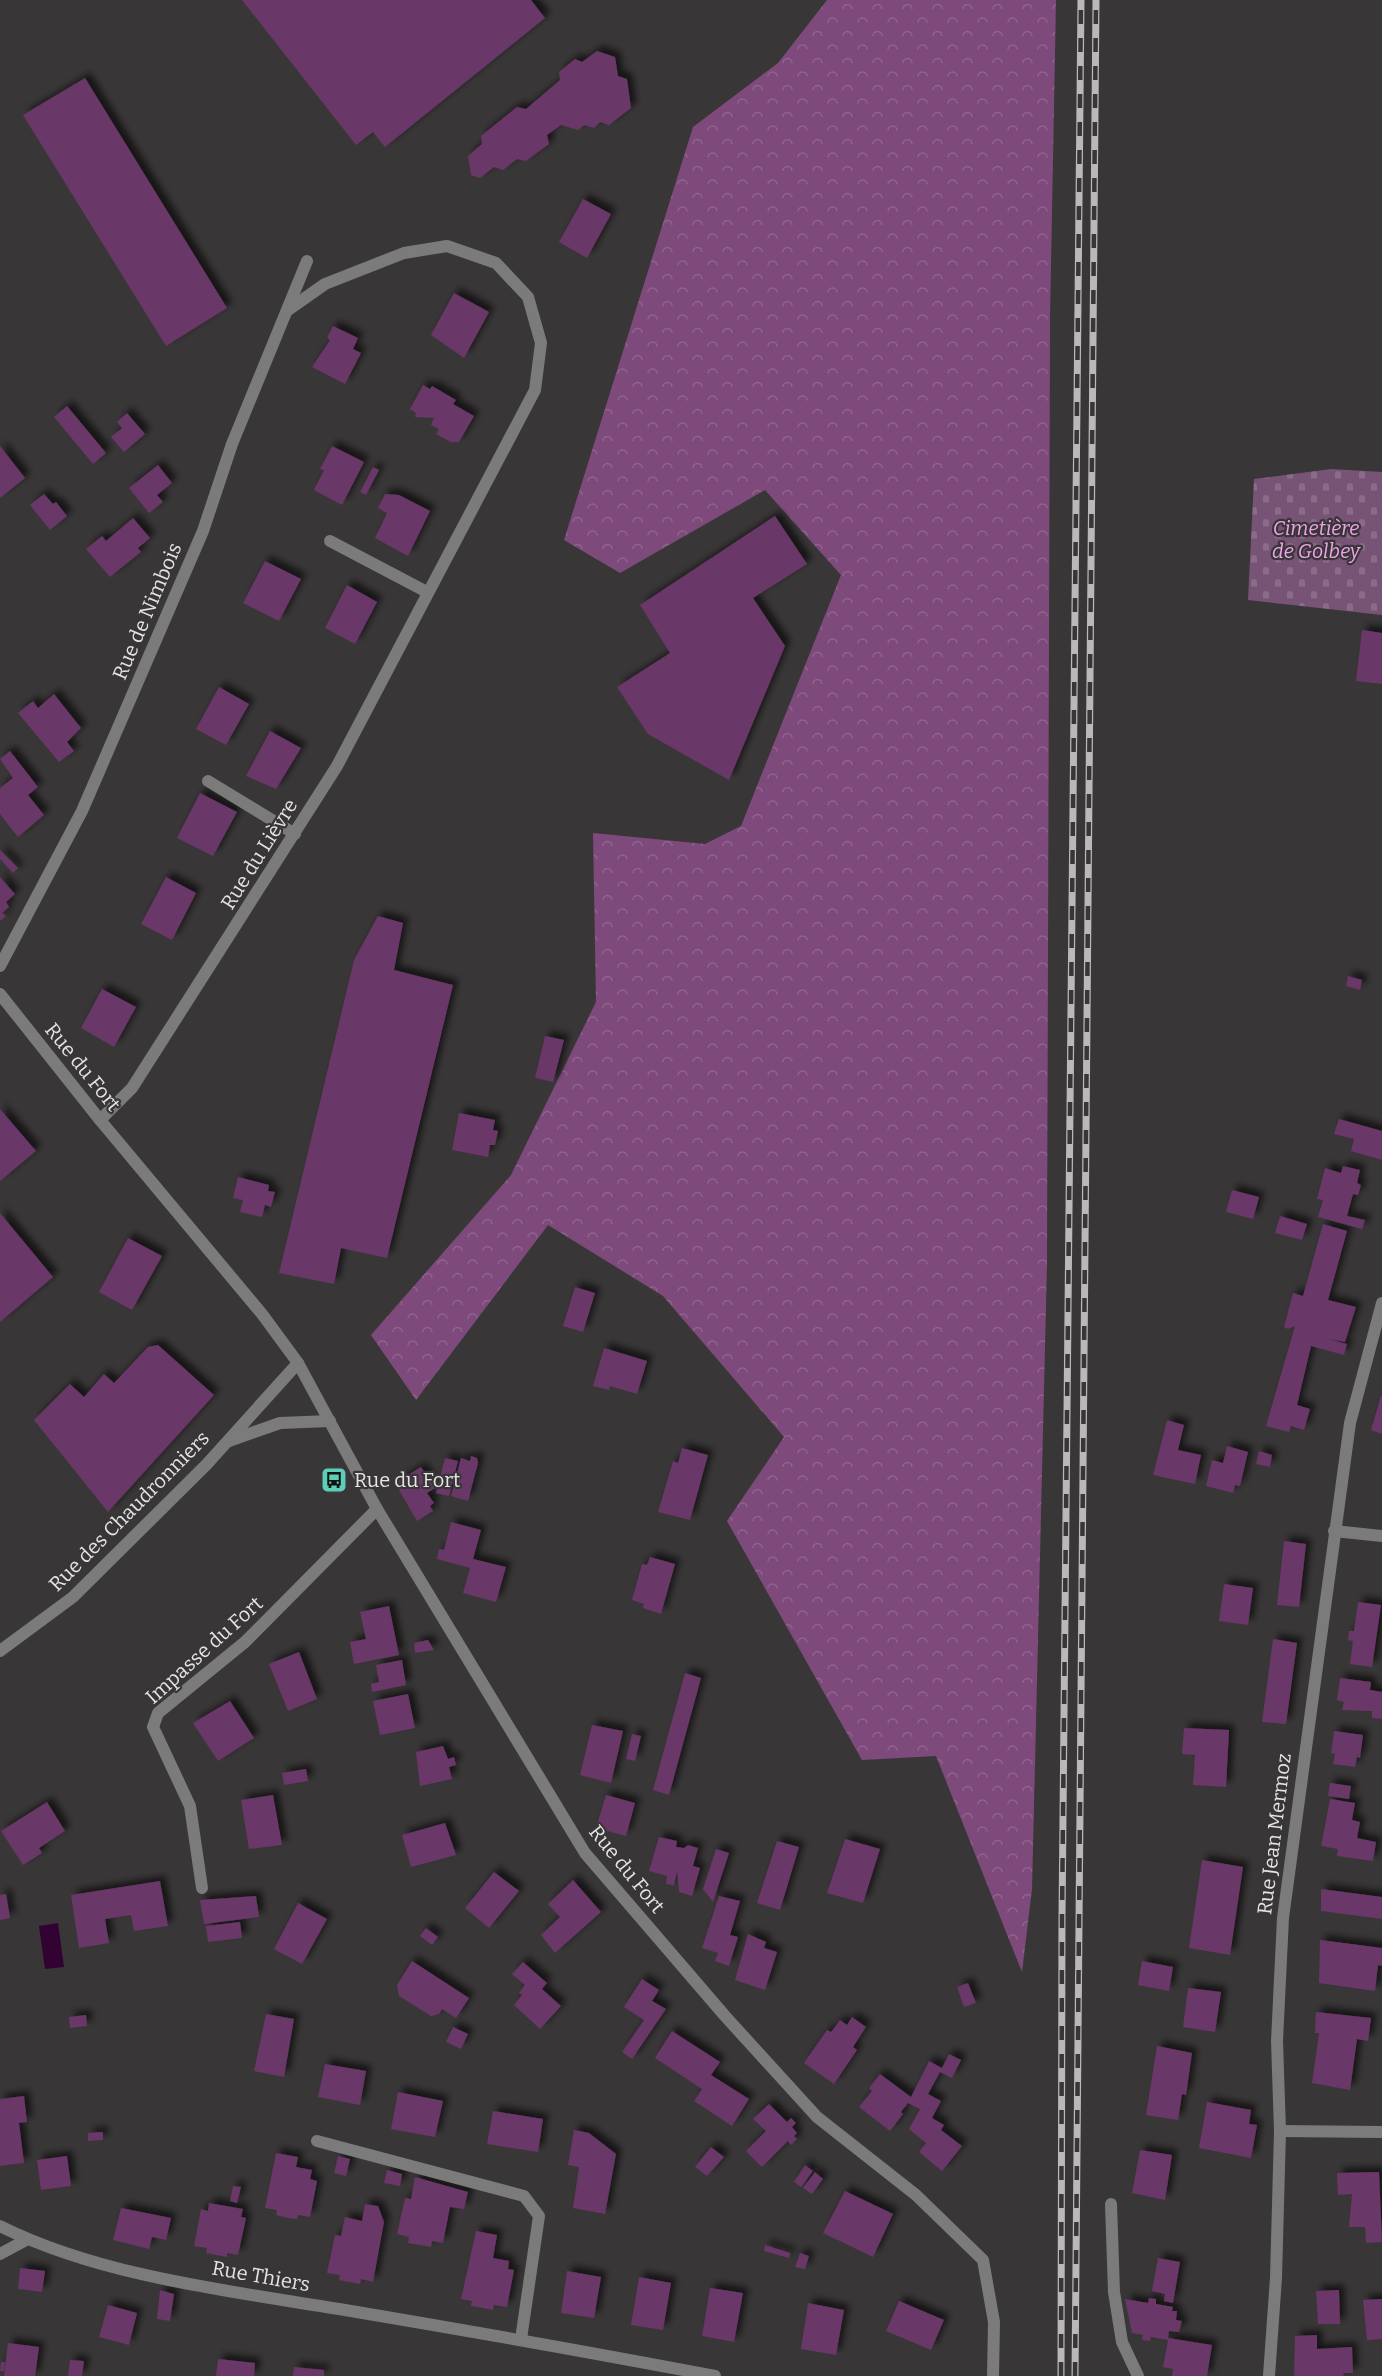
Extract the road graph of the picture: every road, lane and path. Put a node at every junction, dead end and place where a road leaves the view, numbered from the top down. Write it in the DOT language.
graph roads {
  1 [pos="307,261"];
  2 [pos="288,310"];
  3 [pos="330,541"];
  4 [pos="427,592"];
  5 [pos="208,781"];
  6 [pos="295,834"];
  7 [pos="0,966"];
  8 [pos="0,994"];
  9 [pos="100,1120"];
  10 [pos="1382,1303"];
  11 [pos="298,1363"];
  12 [pos="330,1421"];
  13 [pos="228,1441"];
  14 [pos="377,1509"];
  15 [pos="1334,1531"];
  16 [pos="1382,1536"];
  17 [pos="0,1651"];
  18 [pos="202,1888"];
  19 [pos="1280,2131"];
  20 [pos="1382,2132"];
  21 [pos="318,2141"];
  22 [pos="1111,2204"];
  23 [pos="0,2226"];
  24 [pos="27,2240"];
  25 [pos="0,2254"];
  26 [pos="521,2339"];
  27 [pos="715,2376"];
  28 [pos="993,2376"];
  29 [pos="1138,2376"];
  30 [pos="1269,2376"];
  1 -- 2 [label="street, Rue de Nimbois"];
  2 -- 4 [label="street, Rue du Lièvre"];
  2 -- 7 [label="street, Rue de Nimbois"];
  3 -- 4 [label="street"];
  4 -- 6 [label="street, Rue du Lièvre"];
  5 -- 6 [label="street"];
  6 -- 9 [label="street, Rue du Lièvre"];
  8 -- 9 [label="street, Rue du Fort"];
  9 -- 11 [label="street, Rue du Fort"];
  10 -- 15 [label="street, Rue Jean Mermoz"];
  11 -- 12 [label="street, Rue du Fort"];
  11 -- 13 [label="street, Rue des Chaudronniers"];
  12 -- 13 [label="street, Rue des Chaudronniers"];
  12 -- 14 [label="street, Rue du Fort"];
  13 -- 17 [label="street, Rue des Chaudronniers"];
  14 -- 18 [label="street, Impasse du Fort"];
  14 -- 28 [label="street, Rue du Fort"];
  15 -- 16 [label="street"];
  15 -- 19 [label="street, Rue Jean Mermoz"];
  19 -- 20 [label="street"];
  19 -- 30 [label="street, Rue Jean Mermoz"];
  21 -- 26 [label="street"];
  22 -- 29 [label="street"];
  23 -- 24 [label="street, Rue Thiers"];
  24 -- 25 [label="street"];
  24 -- 26 [label="street, Rue Thiers"];
  26 -- 27 [label="street, Rue Thiers"];
}
